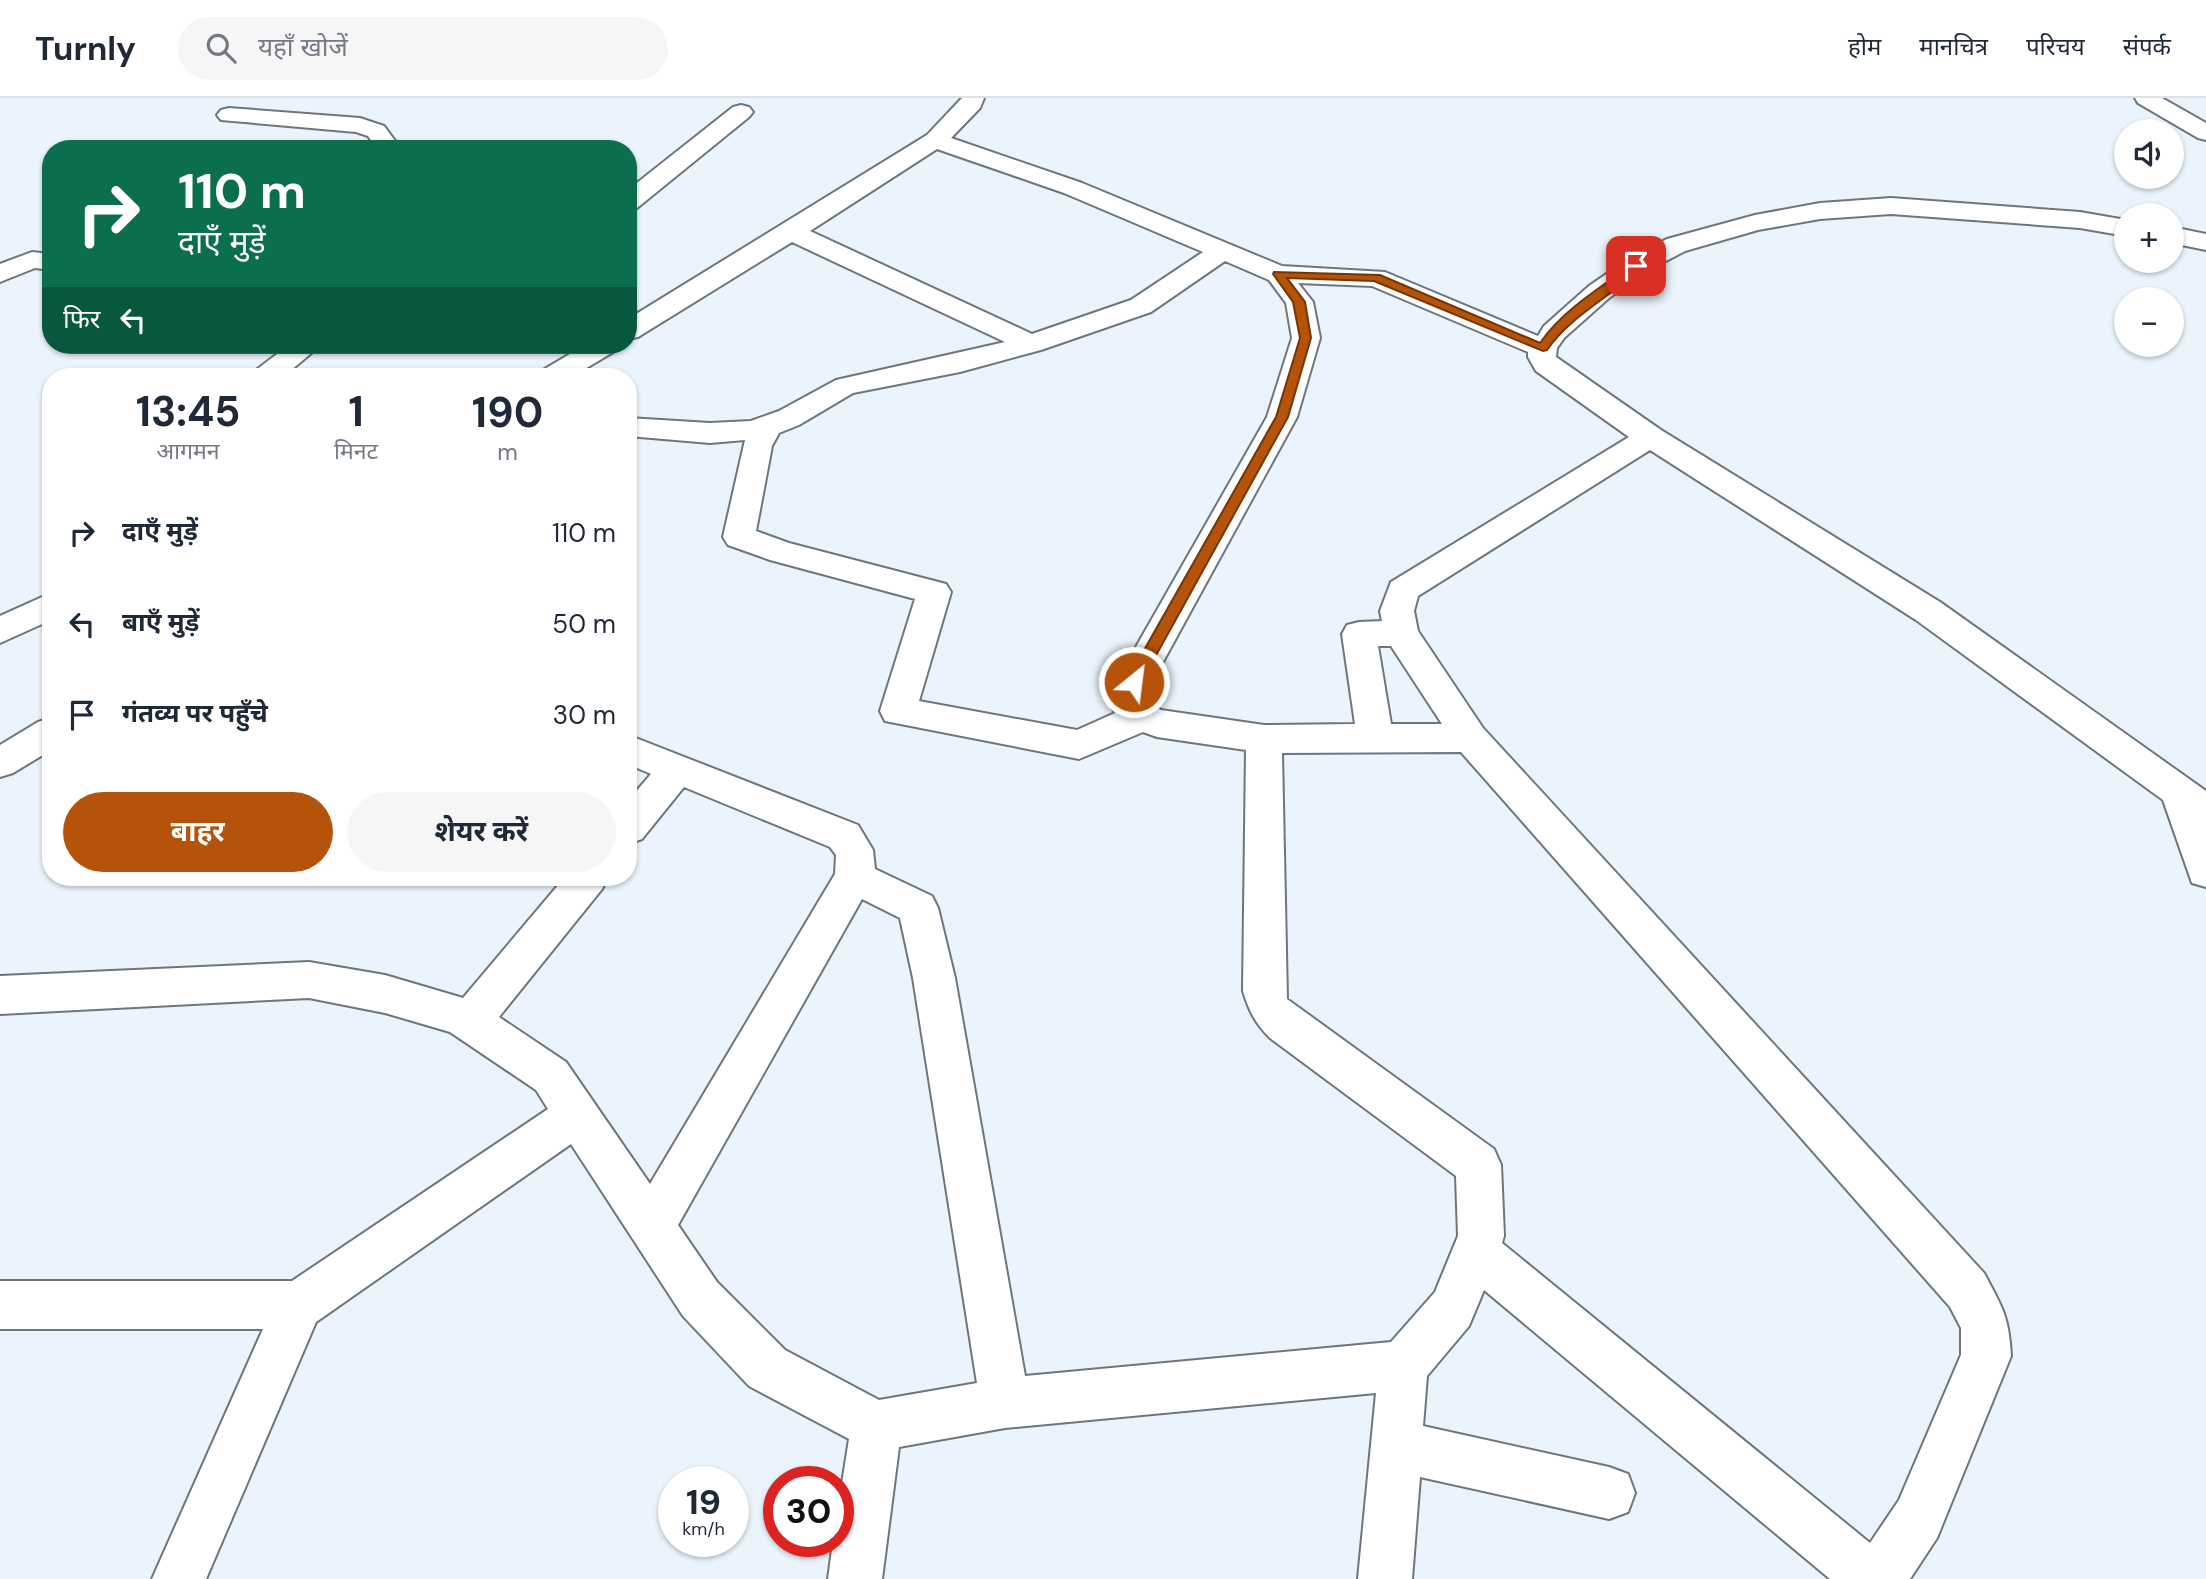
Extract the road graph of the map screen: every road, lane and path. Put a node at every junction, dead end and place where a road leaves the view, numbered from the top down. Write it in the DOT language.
graph roads {
  1 [pos="973,98"];
  2 [pos="2146,98"];
  3 [pos="741,113"];
  4 [pos="229,115"];
  5 [pos="2206,133"];
  6 [pos="382,140"];
  7 [pos="935,140"];
  8 [pos="637,195"];
  9 [pos="2114,226"];
  10 [pos="791,232"];
  11 [pos="2184,237"];
  12 [pos="2206,242"];
  13 [pos="1221,251"];
  14 [pos="42,261"];
  15 [pos="0,274"];
  16 [pos="1278,274"];
  17 [pos="637,326"];
  18 [pos="1031,344"];
  19 [pos="1543,348"];
  20 [pos="295,354"];
  21 [pos="591,354"];
  22 [pos="277,368"];
  23 [pos="567,368"];
  24 [pos="637,427"];
  25 [pos="767,427"];
  26 [pos="1650,437"];
  27 [pos="42,610"];
  28 [pos="0,631"];
  29 [pos="1401,633"];
  30 [pos="1142,717"];
  31 [pos="42,738"];
  32 [pos="1375,738"];
  33 [pos="1470,738"];
  34 [pos="1264,739"];
  35 [pos="637,753"];
  36 [pos="0,763"];
  37 [pos="677,769"];
  38 [pos="2192,801"];
  39 [pos="637,817"];
  40 [pos="2206,871"];
  41 [pos="854,877"];
  42 [pos="581,886"];
  43 [pos="0,995"];
  44 [pos="470,1021"];
  45 [pos="576,1115"];
  46 [pos="651,1227"];
  47 [pos="1475,1252"];
  48 [pos="0,1304"];
  49 [pos="299,1304"];
  50 [pos="1403,1366"];
  51 [pos="1005,1403"];
  52 [pos="876,1426"];
  53 [pos="1396,1446"];
  54 [pos="1609,1493"];
  55 [pos="179,1579"];
  56 [pos="855,1579"];
  57 [pos="1385,1579"];
  58 [pos="1872,1579"];
  59 [pos="1878,1579"];
  1 -- 7 [label="street"];
  2 -- 5 [label="street"];
  3 -- 8 [label="street"];
  4 -- 6 [label="street"];
  7 -- 10 [label="street"];
  7 -- 13 [label="street"];
  9 -- 19 [label="street"];
  10 -- 17 [label="street"];
  10 -- 18 [label="street"];
  11 -- 12 [label="street"];
  13 -- 16 [label="street"];
  13 -- 18 [label="street"];
  14 -- 15 [label="street"];
  16 -- 19 [label="street"];
  16 -- 30 [label="street"];
  18 -- 25 [label="street"];
  19 -- 26 [label="street"];
  20 -- 22 [label="street"];
  21 -- 23 [label="street"];
  24 -- 25 [label="street"];
  25 -- 30 [label="street"];
  26 -- 29 [label="street"];
  26 -- 38 [label="street"];
  27 -- 28 [label="street"];
  29 -- 32 [label="street"];
  29 -- 33 [label="street"];
  30 -- 34 [label="street"];
  31 -- 36 [label="street"];
  32 -- 33 [label="street"];
  32 -- 34 [label="street"];
  33 -- 59 [label="street"];
  34 -- 47 [label="street"];
  35 -- 37 [label="street"];
  37 -- 39 [label="street"];
  37 -- 41 [label="street"];
  38 -- 40 [label="street"];
  41 -- 46 [label="street"];
  41 -- 51 [label="street"];
  42 -- 44 [label="street"];
  43 -- 44 [label="street"];
  44 -- 45 [label="street"];
  45 -- 46 [label="street"];
  45 -- 49 [label="street"];
  46 -- 52 [label="street"];
  47 -- 50 [label="street"];
  47 -- 58 [label="street"];
  48 -- 49 [label="street"];
  49 -- 55 [label="street"];
  50 -- 51 [label="street"];
  50 -- 53 [label="street"];
  51 -- 52 [label="street"];
  52 -- 56 [label="street"];
  53 -- 54 [label="street"];
  53 -- 57 [label="street"];
}
